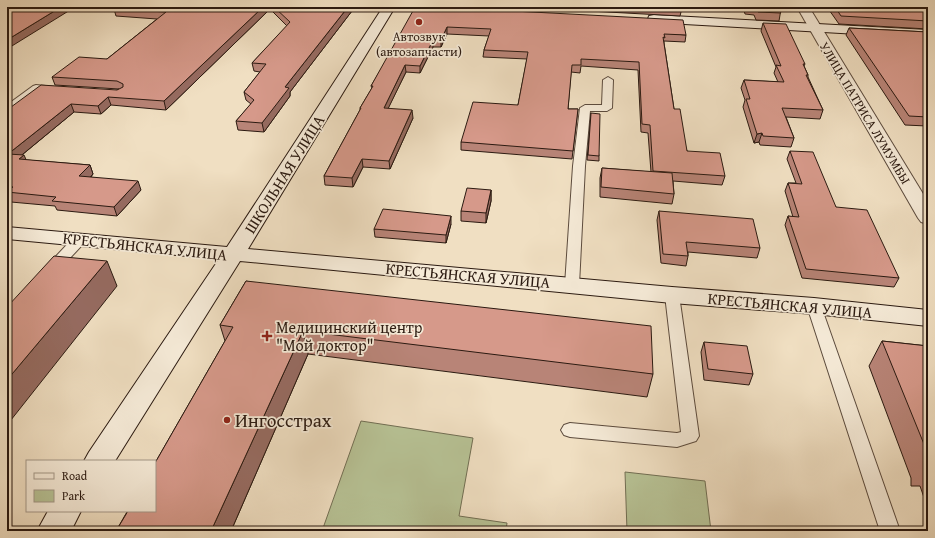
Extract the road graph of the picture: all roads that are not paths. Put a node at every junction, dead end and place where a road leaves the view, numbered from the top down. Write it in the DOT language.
graph roads {
  1 [pos="389,7"];
  2 [pos="803,7"];
  3 [pos="640,18"];
  4 [pos="814,27"];
  5 [pos="928,34"];
  6 [pos="608,80"];
  7 [pos="67,90"];
  8 [pos="7,110"];
  9 [pos="928,218"];
  10 [pos="7,234"];
  11 [pos="80,239"];
  12 [pos="233,255"];
  13 [pos="43,279"];
  14 [pos="572,285"];
  15 [pos="672,295"];
  16 [pos="814,306"];
  17 [pos="928,318"];
  18 [pos="570,430"];
  19 [pos="100,460"];
  20 [pos="65,512"];
  21 [pos="53,531"];
  22 [pos="890,531"];
  1 -- 12 [label="street, ШКОЛЬНАЯ УЛИЦА"];
  2 -- 4 [label="street, УЛИЦА ПАТРИСА ЛУМУМБЫ"];
  3 -- 4 [label="street"];
  4 -- 5 [label="street"];
  4 -- 9 [label="street, УЛИЦА ПАТРИСА ЛУМУМБЫ"];
  6 -- 14 [label="lane"];
  7 -- 8 [label="lane"];
  10 -- 11 [label="street, КРЕСТЬЯНСКАЯ УЛИЦА"];
  11 -- 12 [label="street, КРЕСТЬЯНСКАЯ УЛИЦА"];
  11 -- 13 [label="lane"];
  12 -- 14 [label="street, КРЕСТЬЯНСКАЯ УЛИЦА"];
  12 -- 19 [label="street, ШКОЛЬНАЯ УЛИЦА"];
  14 -- 15 [label="street, КРЕСТЬЯНСКАЯ УЛИЦА"];
  15 -- 16 [label="street, КРЕСТЬЯНСКАЯ УЛИЦА"];
  15 -- 18 [label="lane"];
  16 -- 17 [label="street, КРЕСТЬЯНСКАЯ УЛИЦА"];
  16 -- 22 [label="lane"];
  20 -- 21 [label="street"];
}
